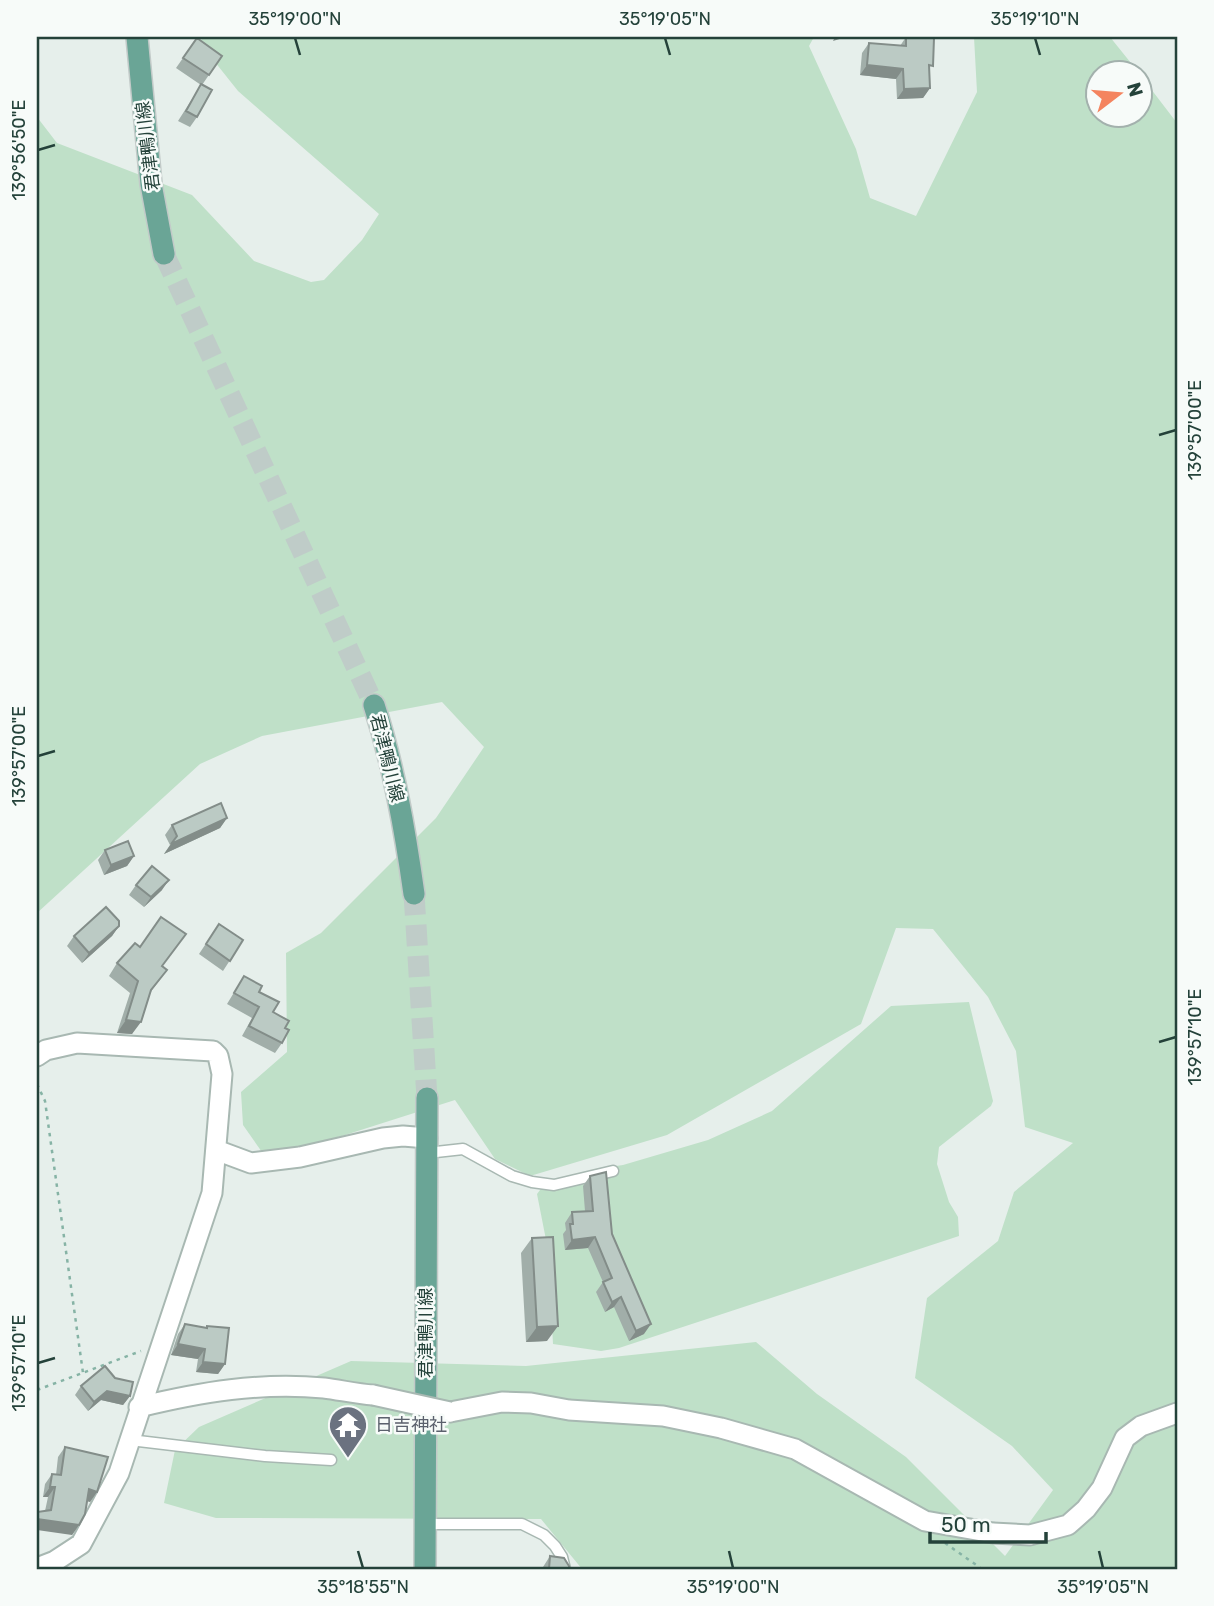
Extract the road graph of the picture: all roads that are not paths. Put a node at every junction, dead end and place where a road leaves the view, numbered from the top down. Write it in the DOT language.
graph roads {
  1 [pos="137,37"];
  2 [pos="164,254"];
  3 [pos="374,705"];
  4 [pos="414,894"];
  5 [pos="37,1056"];
  6 [pos="427,1098"];
  7 [pos="426,1146"];
  8 [pos="215,1150"];
  9 [pos="613,1171"];
  10 [pos="139,1407"];
  11 [pos="1177,1413"];
  12 [pos="129,1440"];
  13 [pos="331,1460"];
  14 [pos="425,1524"];
  15 [pos="37,1568"];
  16 [pos="425,1569"];
  17 [pos="565,1569"];
  1 -- 2 [label="main road, 君津鴨川線"];
  3 -- 4 [label="main road, 君津鴨川線"];
  5 -- 8 [label="street"];
  6 -- 7 [label="main road, 君津鴨川線"];
  7 -- 8 [label="street"];
  7 -- 9 [label="lane"];
  7 -- 14 [label="main road, 君津鴨川線"];
  8 -- 10 [label="street"];
  10 -- 11 [label="street, bridge"];
  10 -- 12 [label="street"];
  12 -- 13 [label="lane"];
  12 -- 15 [label="street"];
  14 -- 16 [label="main road, 君津鴨川線"];
  14 -- 17 [label="lane"];
}
